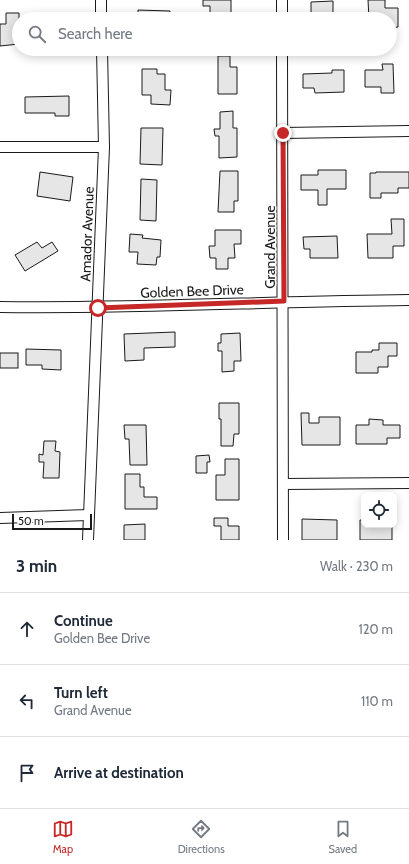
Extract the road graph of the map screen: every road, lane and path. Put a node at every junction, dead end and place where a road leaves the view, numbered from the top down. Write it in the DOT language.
graph roads {
  1 [pos="101,0"];
  2 [pos="282,0"];
  3 [pos="101,12"];
  4 [pos="282,12"];
  5 [pos="102,56"];
  6 [pos="282,56"];
  7 [pos="409,131"];
  8 [pos="283,133"];
  9 [pos="0,147"];
  10 [pos="104,147"];
  11 [pos="409,300"];
  12 [pos="284,301"];
  13 [pos="0,307"];
  14 [pos="98,308"];
  15 [pos="409,483"];
  16 [pos="283,484"];
  17 [pos="88,515"];
  18 [pos="0,518"];
  19 [pos="88,540"];
  20 [pos="283,540"];
  1 -- 3 [label="street"];
  2 -- 4 [label="street"];
  5 -- 10 [label="street, Amador Avenue"];
  6 -- 8 [label="street, Grand Avenue"];
  7 -- 8 [label="street"];
  8 -- 12 [label="street, Grand Avenue"];
  9 -- 10 [label="street"];
  10 -- 14 [label="street, Amador Avenue"];
  11 -- 12 [label="street, Golden Bee Drive"];
  12 -- 14 [label="street, Golden Bee Drive"];
  12 -- 16 [label="street, Grand Avenue"];
  13 -- 14 [label="street, Golden Bee Drive"];
  14 -- 17 [label="street, Amador Avenue"];
  15 -- 16 [label="street"];
  16 -- 20 [label="street, Grand Avenue"];
  17 -- 18 [label="street"];
  17 -- 19 [label="street, Amador Avenue"];
}
